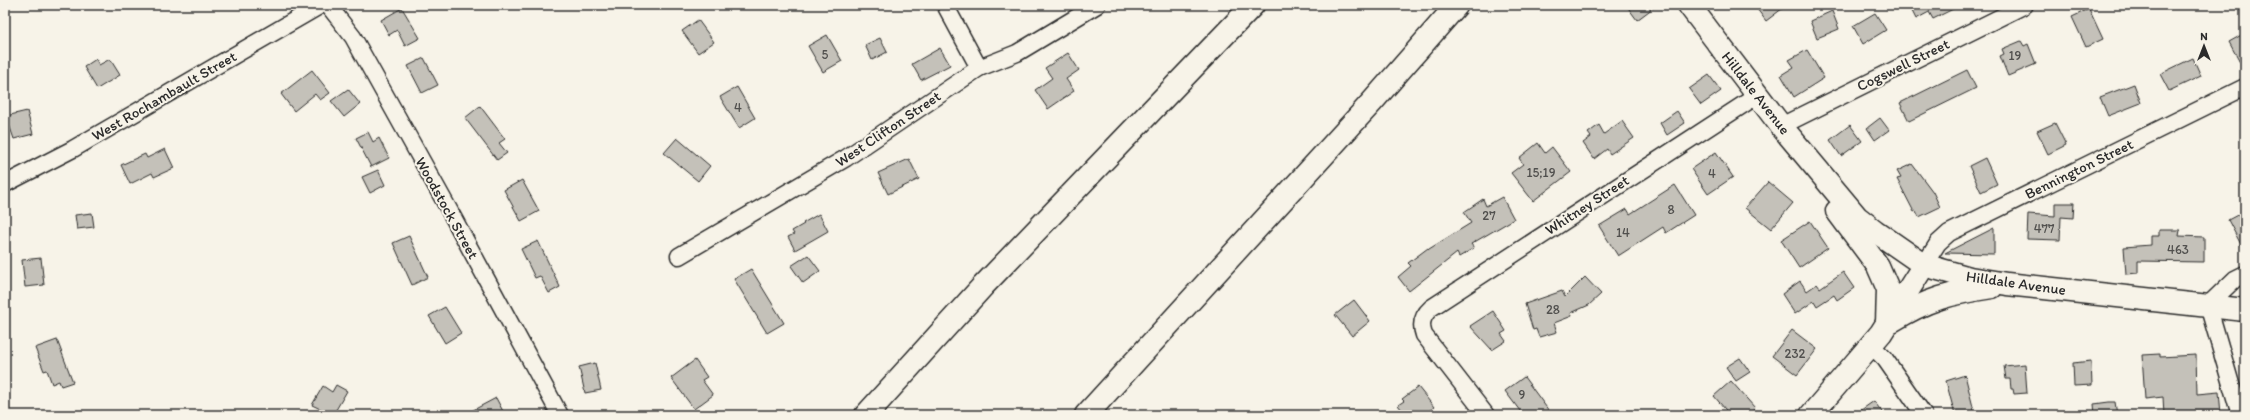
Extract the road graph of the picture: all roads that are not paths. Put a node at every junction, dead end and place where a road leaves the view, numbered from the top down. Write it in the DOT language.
graph roads {
  1 [pos="321,5"];
  2 [pos="328,5"];
  3 [pos="945,5"];
  4 [pos="1096,5"];
  5 [pos="1253,5"];
  6 [pos="1456,5"];
  7 [pos="1689,5"];
  8 [pos="2025,5"];
  9 [pos="980,68"];
  10 [pos="2245,87"];
  11 [pos="1758,95"];
  12 [pos="1781,126"];
  13 [pos="1821,175"];
  14 [pos="5,184"];
  15 [pos="679,256"];
  16 [pos="1924,265"];
  17 [pos="2245,274"];
  18 [pos="2007,284"];
  19 [pos="2208,305"];
  20 [pos="2245,310"];
  21 [pos="1887,324"];
  22 [pos="1871,345"];
  23 [pos="560,415"];
  24 [pos="866,415"];
  25 [pos="1086,415"];
  26 [pos="1486,415"];
  27 [pos="1811,415"];
  28 [pos="1924,415"];
  29 [pos="2240,415"];
  1 -- 14 [label="street, West Rochambault Street"];
  2 -- 23 [label="street, Woodstock Street"];
  3 -- 9 [label="street"];
  4 -- 9 [label="street, West Clifton Street"];
  5 -- 24 [label="main road"];
  6 -- 25 [label="main road"];
  7 -- 11 [label="main road, Hilldale Avenue"];
  8 -- 12 [label="street, Cogswell Street"];
  9 -- 15 [label="street, West Clifton Street"];
  10 -- 16 [label="street, Bennington Street"];
  11 -- 12 [label="main road, Hilldale Avenue"];
  11 -- 26 [label="street, Whitney Street"];
  12 -- 13 [label="main road, Hilldale Avenue"];
  13 -- 16 [label="main road, Hilldale Avenue"];
  13 -- 21 [label="main road"];
  16 -- 18 [label="main road, Hilldale Avenue"];
  16 -- 21 [label="main road"];
  17 -- 19 [label="street"];
  18 -- 19 [label="main road, Hilldale Avenue"];
  18 -- 21 [label="main road"];
  19 -- 20 [label="main road, Hilldale Avenue"];
  19 -- 29 [label="street"];
  21 -- 22 [label="main road"];
  22 -- 27 [label="main road"];
  22 -- 28 [label="street"];
}
